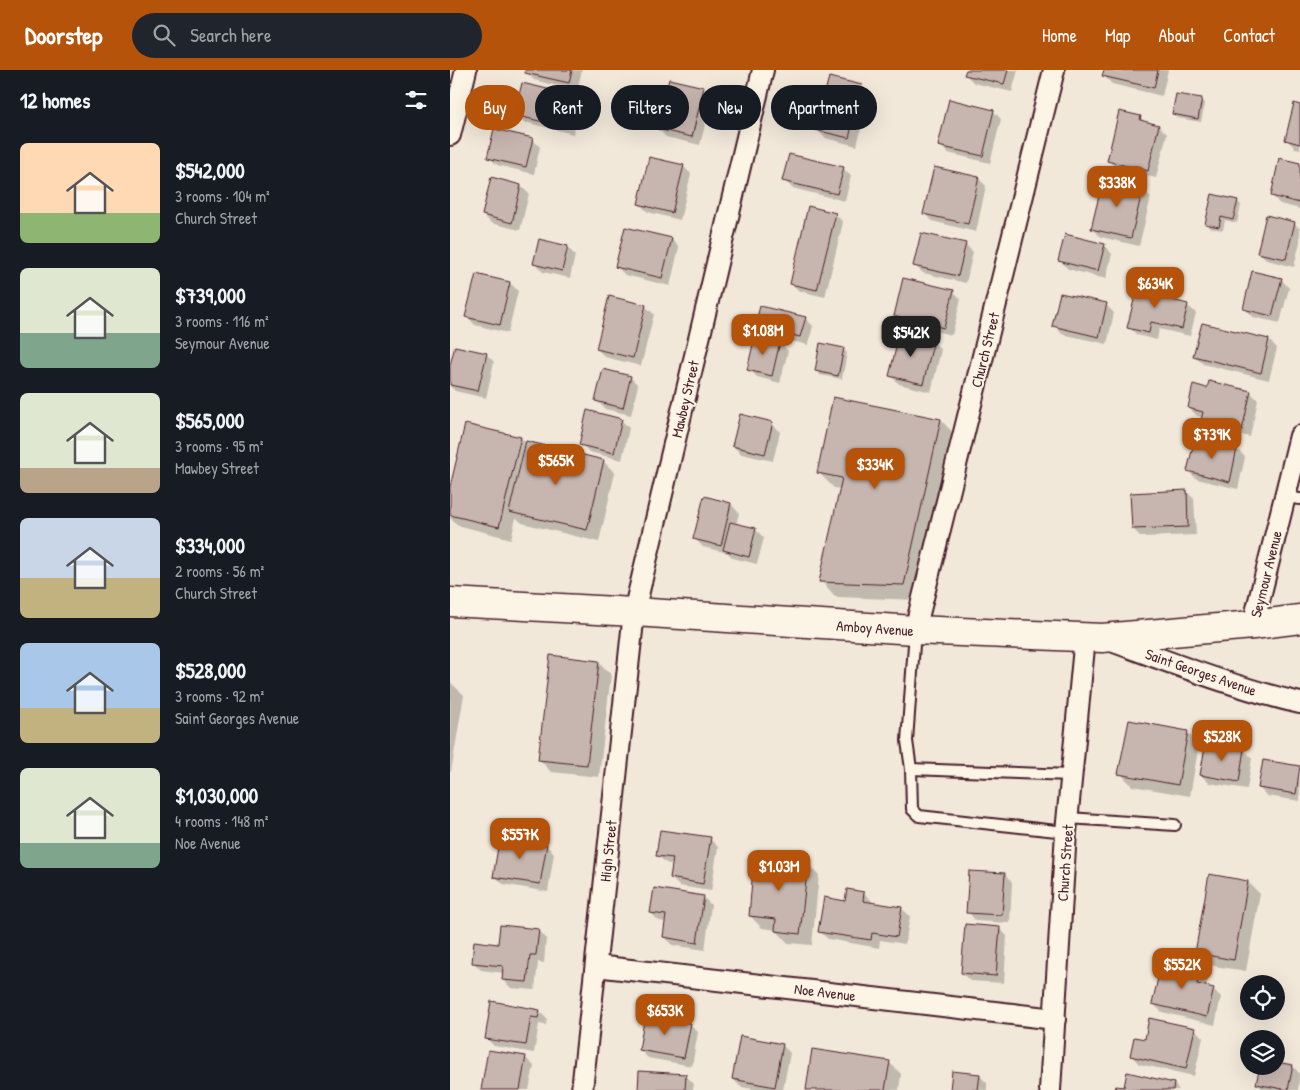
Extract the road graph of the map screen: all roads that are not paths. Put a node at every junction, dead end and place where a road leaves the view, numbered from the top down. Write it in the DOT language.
graph roads {
  1 [pos="466,70"];
  2 [pos="763,70"];
  3 [pos="1054,70"];
  4 [pos="450,134"];
  5 [pos="1300,436"];
  6 [pos="1292,498"];
  7 [pos="450,602"];
  8 [pos="634,612"];
  9 [pos="1300,619"];
  10 [pos="1253,625"];
  11 [pos="915,630"];
  12 [pos="1094,637"];
  13 [pos="1300,703"];
  14 [pos="911,769"];
  15 [pos="1071,775"];
  16 [pos="1067,825"];
  17 [pos="1175,825"];
  18 [pos="596,966"];
  19 [pos="1055,1019"];
  20 [pos="582,1090"];
  21 [pos="1050,1090"];
  1 -- 4 [label="street"];
  2 -- 8 [label="street, Mawbey Street"];
  3 -- 11 [label="street, Church Street"];
  5 -- 6 [label="street, Seymour Avenue"];
  6 -- 10 [label="street, Seymour Avenue"];
  7 -- 8 [label="main road, Amboy Avenue"];
  8 -- 11 [label="main road, Amboy Avenue"];
  8 -- 18 [label="street, High Street"];
  9 -- 10 [label="main road, Amboy Avenue"];
  10 -- 12 [label="main road, Amboy Avenue"];
  11 -- 12 [label="main road, Amboy Avenue"];
  11 -- 14 [label="lane"];
  12 -- 13 [label="street, Saint Georges Avenue"];
  12 -- 15 [label="street, Church Street"];
  14 -- 15 [label="lane"];
  14 -- 16 [label="lane"];
  15 -- 16 [label="street, Church Street"];
  16 -- 17 [label="lane"];
  16 -- 19 [label="street, Church Street"];
  18 -- 19 [label="street, Noe Avenue"];
  18 -- 20 [label="street, High Street"];
  19 -- 21 [label="street, Church Street"];
}
